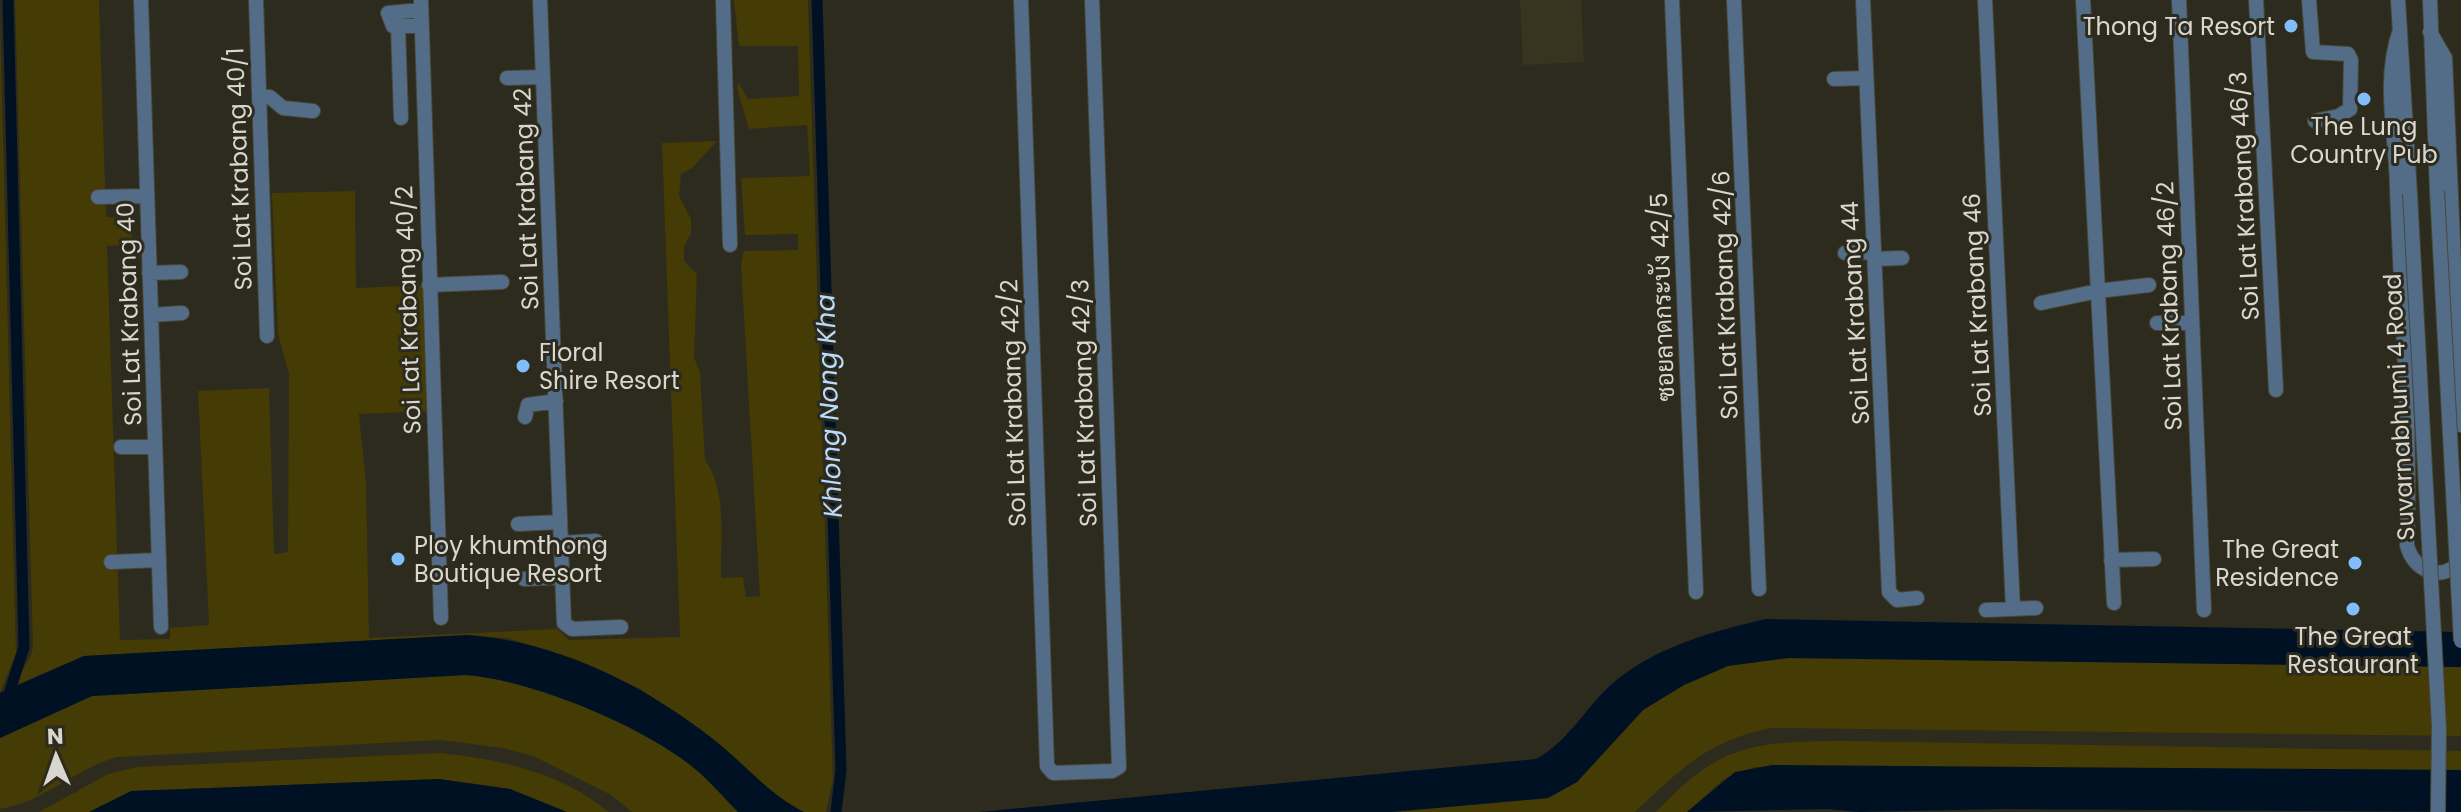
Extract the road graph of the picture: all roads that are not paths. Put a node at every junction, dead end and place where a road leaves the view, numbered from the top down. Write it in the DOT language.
graph roads {
  1 [pos="141,0"];
  2 [pos="256,0"];
  3 [pos="540,0"];
  4 [pos="723,0"];
  5 [pos="1021,0"];
  6 [pos="1092,0"];
  7 [pos="1672,0"];
  8 [pos="1734,0"];
  9 [pos="1863,0"];
  10 [pos="1985,0"];
  11 [pos="2083,0"];
  12 [pos="2179,0"];
  13 [pos="2256,0"];
  14 [pos="2309,0"];
  15 [pos="2398,0"];
  16 [pos="2430,0"];
  17 [pos="421,5"];
  18 [pos="398,26"];
  19 [pos="421,26"];
  20 [pos="2400,30"];
  21 [pos="2430,32"];
  22 [pos="543,77"];
  23 [pos="507,78"];
  24 [pos="1866,78"];
  25 [pos="1834,79"];
  26 [pos="259,97"];
  27 [pos="313,111"];
  28 [pos="401,118"];
  29 [pos="2315,121"];
  30 [pos="147,196"];
  31 [pos="98,197"];
  32 [pos="730,245"];
  33 [pos="1845,253"];
  34 [pos="1874,256"];
  35 [pos="1902,258"];
  36 [pos="181,272"];
  37 [pos="149,273"];
  38 [pos="502,282"];
  39 [pos="429,285"];
  40 [pos="2149,285"];
  41 [pos="2098,291"];
  42 [pos="2041,303"];
  43 [pos="182,313"];
  44 [pos="151,315"];
  45 [pos="2157,323"];
  46 [pos="2192,323"];
  47 [pos="267,336"];
  48 [pos="2276,390"];
  49 [pos="556,401"];
  50 [pos="525,417"];
  51 [pos="2461,425"];
  52 [pos="121,447"];
  53 [pos="155,447"];
  54 [pos="560,522"];
  55 [pos="518,524"];
  56 [pos="596,541"];
  57 [pos="561,543"];
  58 [pos="2154,559"];
  59 [pos="159,560"];
  60 [pos="2111,560"];
  61 [pos="2461,560"];
  62 [pos="111,562"];
  63 [pos="563,577"];
  64 [pos="524,579"];
  65 [pos="1759,589"];
  66 [pos="1696,592"];
  67 [pos="1917,598"];
  68 [pos="2114,603"];
  69 [pos="2036,608"];
  70 [pos="2013,609"];
  71 [pos="1986,610"];
  72 [pos="2204,610"];
  73 [pos="441,618"];
  74 [pos="161,627"];
  75 [pos="621,627"];
  76 [pos="2461,641"];
  77 [pos="1082,771"];
  78 [pos="2438,812"];
  1 -- 30 [label="street, Soi Lat Krabang 40"];
  2 -- 26 [label="street, Soi Lat Krabang 40/1"];
  3 -- 22 [label="street, Soi Lat Krabang 42"];
  4 -- 32 [label="street"];
  5 -- 77 [label="street, Soi Lat Krabang 42/2"];
  6 -- 77 [label="street, Soi Lat Krabang 42/3"];
  7 -- 66 [label="street, ซอยลาดกระบัง 42/5"];
  8 -- 65 [label="street, Soi Lat Krabang 42/6"];
  9 -- 24 [label="street, Soi Lat Krabang 44"];
  10 -- 70 [label="street, Soi Lat Krabang 46"];
  11 -- 41 [label="street"];
  12 -- 46 [label="street, Soi Lat Krabang 46/2"];
  13 -- 48 [label="street, Soi Lat Krabang 46/3"];
  14 -- 29 [label="street"];
  15 -- 20 [label="street, Suvarnabhumi 4 Road"];
  16 -- 21 [label="street, Suvarnabhumi 4 Road"];
  17 -- 18 [label="street"];
  17 -- 19 [label="street, Soi Lat Krabang 40/2"];
  18 -- 19 [label="street"];
  18 -- 28 [label="street"];
  19 -- 39 [label="street, Soi Lat Krabang 40/2"];
  20 -- 61 [label="street"];
  20 -- 78 [label="street, Suvarnabhumi 4 Road, bridge"];
  21 -- 51 [label="street"];
  21 -- 76 [label="street, Suvarnabhumi 4 Road, bridge"];
  22 -- 23 [label="street"];
  22 -- 49 [label="street, Soi Lat Krabang 42"];
  24 -- 25 [label="street"];
  24 -- 34 [label="street, Soi Lat Krabang 44"];
  26 -- 27 [label="street"];
  26 -- 47 [label="street, Soi Lat Krabang 40/1"];
  30 -- 31 [label="street"];
  30 -- 37 [label="street, Soi Lat Krabang 40"];
  33 -- 34 [label="street"];
  34 -- 35 [label="street"];
  34 -- 67 [label="street, Soi Lat Krabang 44"];
  36 -- 37 [label="street"];
  37 -- 44 [label="street, Soi Lat Krabang 40"];
  38 -- 39 [label="street"];
  39 -- 73 [label="street, Soi Lat Krabang 40/2"];
  40 -- 41 [label="street"];
  41 -- 42 [label="street"];
  41 -- 60 [label="street"];
  43 -- 44 [label="street"];
  44 -- 53 [label="street, Soi Lat Krabang 40"];
  45 -- 46 [label="street"];
  46 -- 72 [label="street, Soi Lat Krabang 46/2"];
  49 -- 50 [label="street"];
  49 -- 54 [label="street, Soi Lat Krabang 42"];
  52 -- 53 [label="street"];
  53 -- 59 [label="street, Soi Lat Krabang 40"];
  54 -- 55 [label="street"];
  54 -- 57 [label="street, Soi Lat Krabang 42"];
  56 -- 57 [label="street"];
  57 -- 63 [label="street, Soi Lat Krabang 42"];
  58 -- 60 [label="street"];
  59 -- 62 [label="street"];
  59 -- 74 [label="street, Soi Lat Krabang 40"];
  60 -- 68 [label="street"];
  63 -- 64 [label="street"];
  63 -- 75 [label="street, Soi Lat Krabang 42"];
  69 -- 70 [label="street"];
  70 -- 71 [label="street"];
}
